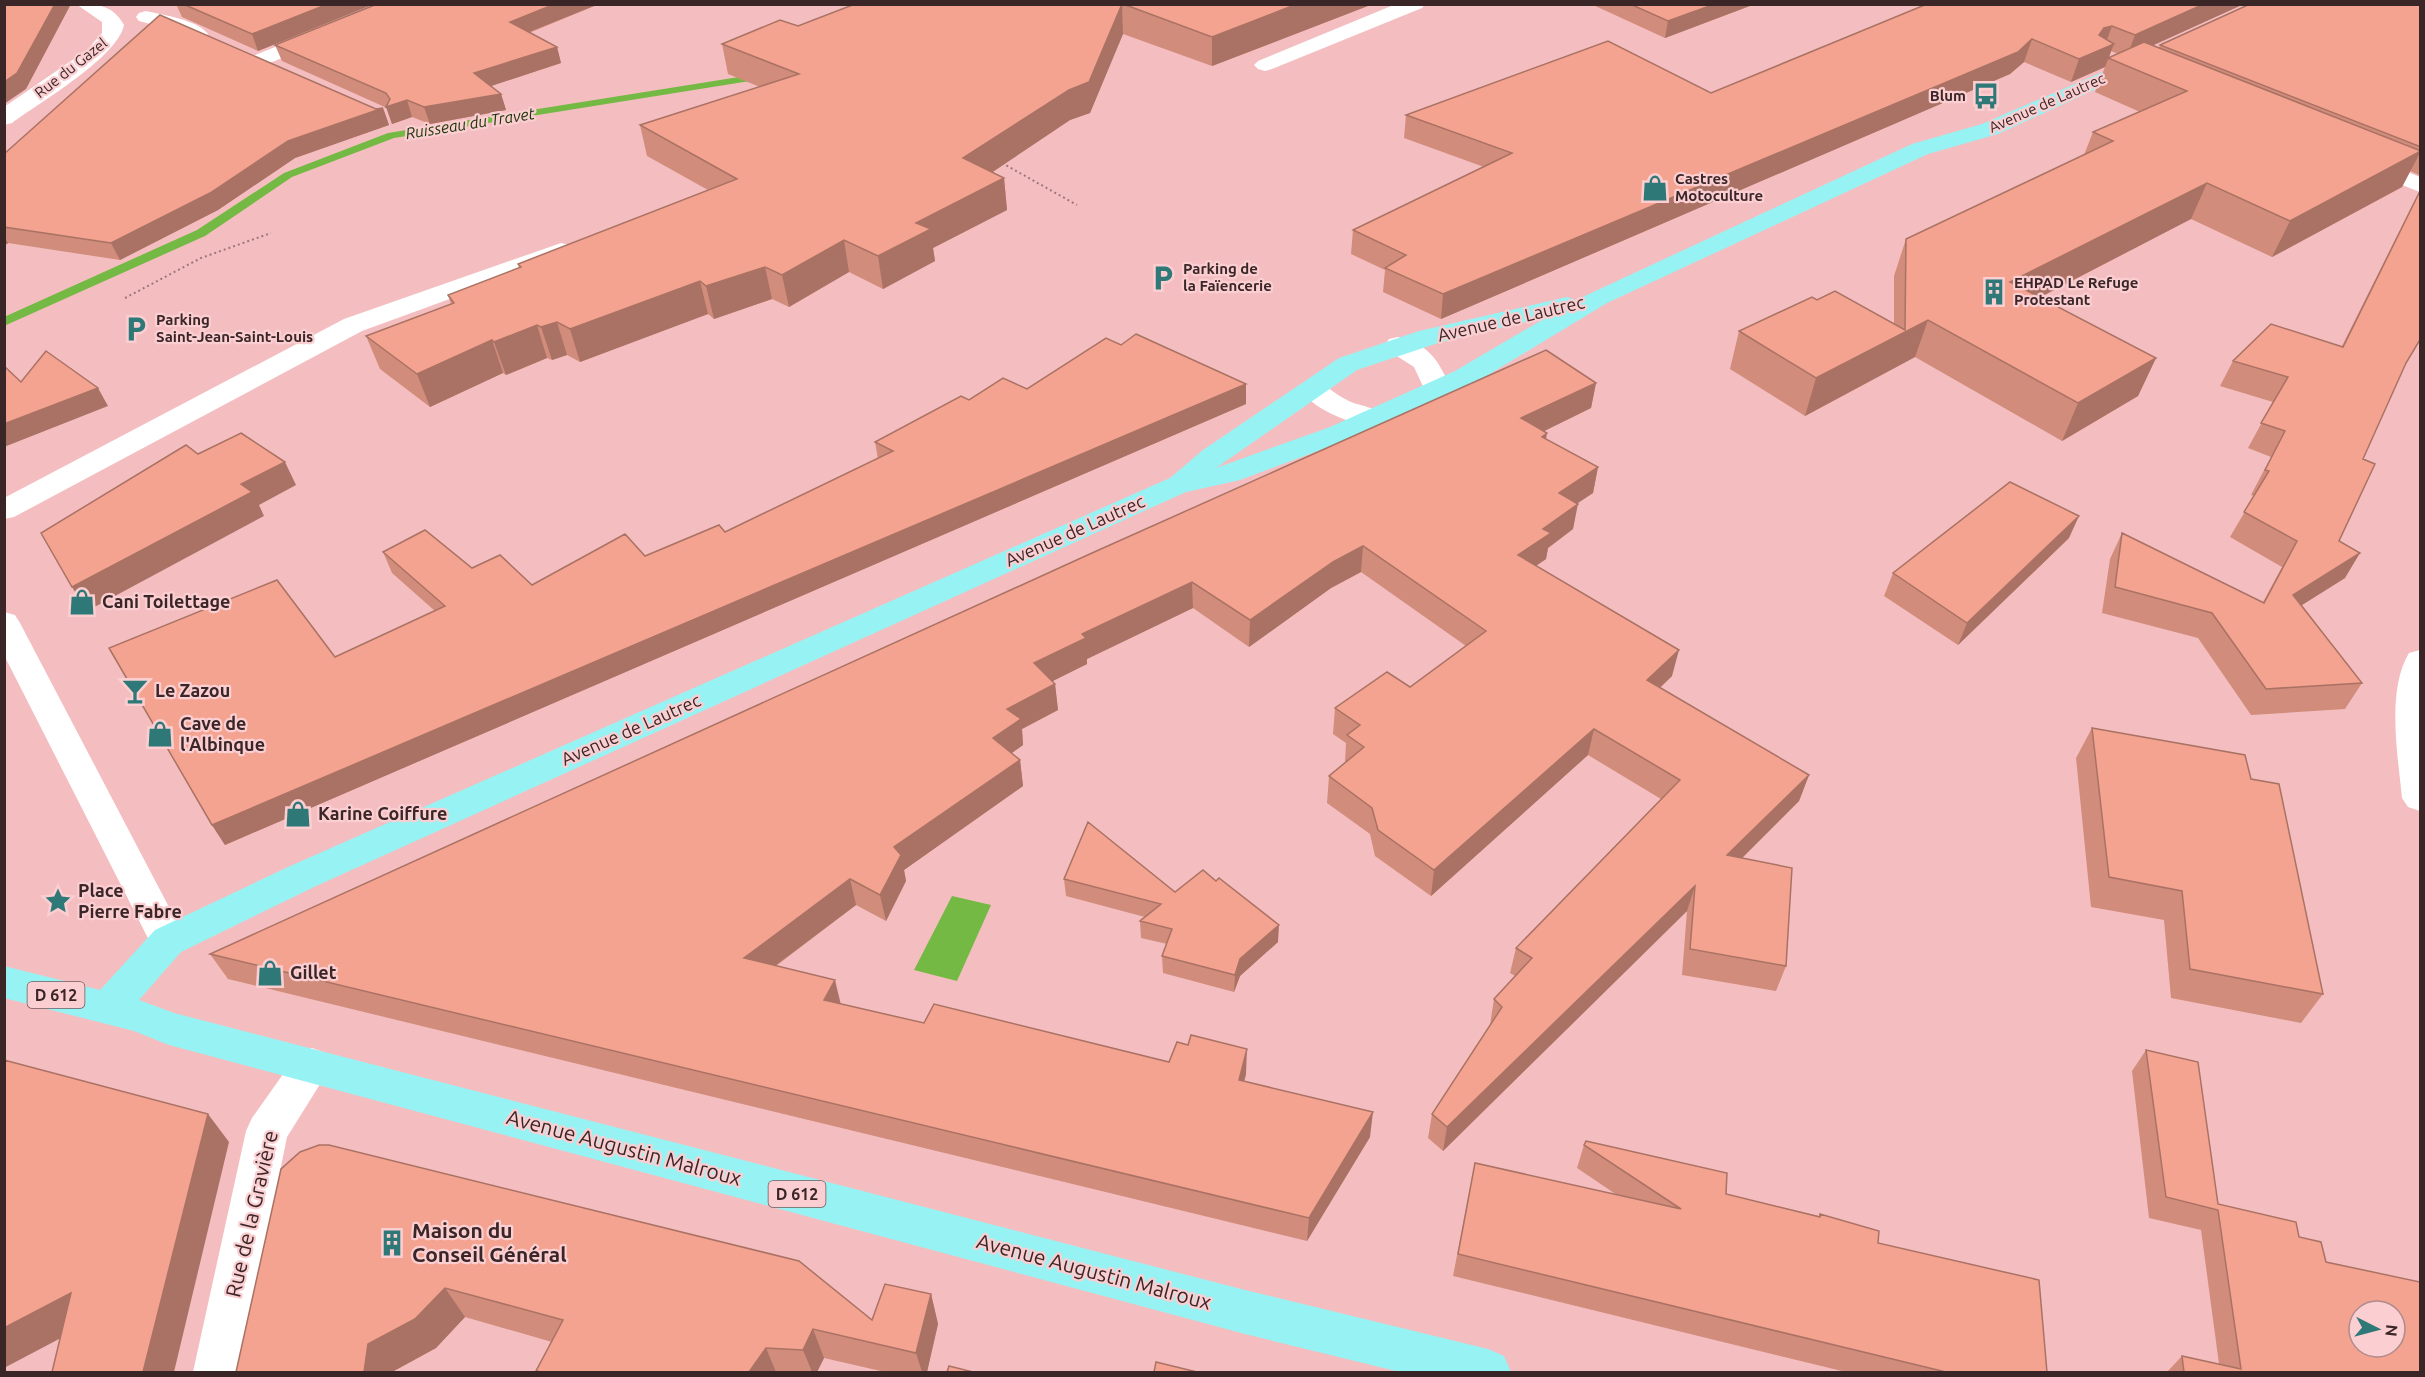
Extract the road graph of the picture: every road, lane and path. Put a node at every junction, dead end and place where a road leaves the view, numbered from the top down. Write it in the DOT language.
graph roads {
  1 [pos="86,4"];
  2 [pos="167,4"];
  3 [pos="400,4"];
  4 [pos="1415,4"];
  5 [pos="146,17"];
  6 [pos="114,25"];
  7 [pos="218,42"];
  8 [pos="239,51"];
  9 [pos="2162,52"];
  10 [pos="2103,56"];
  11 [pos="260,60"];
  12 [pos="1265,65"];
  13 [pos="2129,67"];
  14 [pos="280,70"];
  15 [pos="2158,78"];
  16 [pos="1962,117"];
  17 [pos="4,118"];
  18 [pos="1920,149"];
  19 [pos="2343,154"];
  20 [pos="1000,162"];
  21 [pos="2421,185"];
  22 [pos="1077,205"];
  23 [pos="271,233"];
  24 [pos="585,242"];
  25 [pos="125,298"];
  26 [pos="1598,298"];
  27 [pos="1398,345"];
  28 [pos="1313,389"];
  29 [pos="1437,389"];
  30 [pos="1372,418"];
  31 [pos="1178,485"];
  32 [pos="4,510"];
  33 [pos="4,623"];
  34 [pos="2421,661"];
  35 [pos="2421,798"];
  36 [pos="168,940"];
  37 [pos="4,982"];
  38 [pos="108,1008"];
  39 [pos="312,1065"];
  40 [pos="216,1372"];
  41 [pos="1488,1372"];
  1 -- 6 [label="street"];
  2 -- 5 [label="street, Rue du Gazel"];
  3 -- 11 [label="street"];
  4 -- 12 [label="street"];
  5 -- 6 [label="street, Rue du Gazel"];
  5 -- 7 [label="street"];
  6 -- 17 [label="street, Rue du Gazel"];
  8 -- 11 [label="street"];
  9 -- 13 [label="main road, Avenue de Lautrec"];
  10 -- 13 [label="street"];
  11 -- 14 [label="street"];
  13 -- 15 [label="street"];
  13 -- 18 [label="main road, Avenue de Lautrec"];
  16 -- 18 [label="main road, Avenue de Lautrec"];
  18 -- 26 [label="main road, Avenue de Lautrec"];
  19 -- 21 [label="street"];
  20 -- 22 [label="path"];
  23 -- 25 [label="path"];
  24 -- 32 [label="street"];
  26 -- 27 [label="main road, Avenue de Lautrec"];
  26 -- 29 [label="main road, Avenue de Lautrec"];
  27 -- 28 [label="main road, Avenue de Lautrec"];
  27 -- 29 [label="street"];
  28 -- 30 [label="street"];
  28 -- 31 [label="main road, Avenue de Lautrec"];
  29 -- 30 [label="main road, Avenue de Lautrec"];
  30 -- 31 [label="main road, Avenue de Lautrec"];
  31 -- 36 [label="main road, Avenue de Lautrec"];
  33 -- 36 [label="street"];
  34 -- 35 [label="street"];
  36 -- 38 [label="main road, Avenue de Lautrec"];
  37 -- 38 [label="main road, Avenue Augustin Malroux / D 612"];
  38 -- 39 [label="main road, Avenue Augustin Malroux / D 612"];
  39 -- 40 [label="street, Rue de la Gravière"];
  39 -- 41 [label="main road, Avenue Augustin Malroux / D 612"];
}
